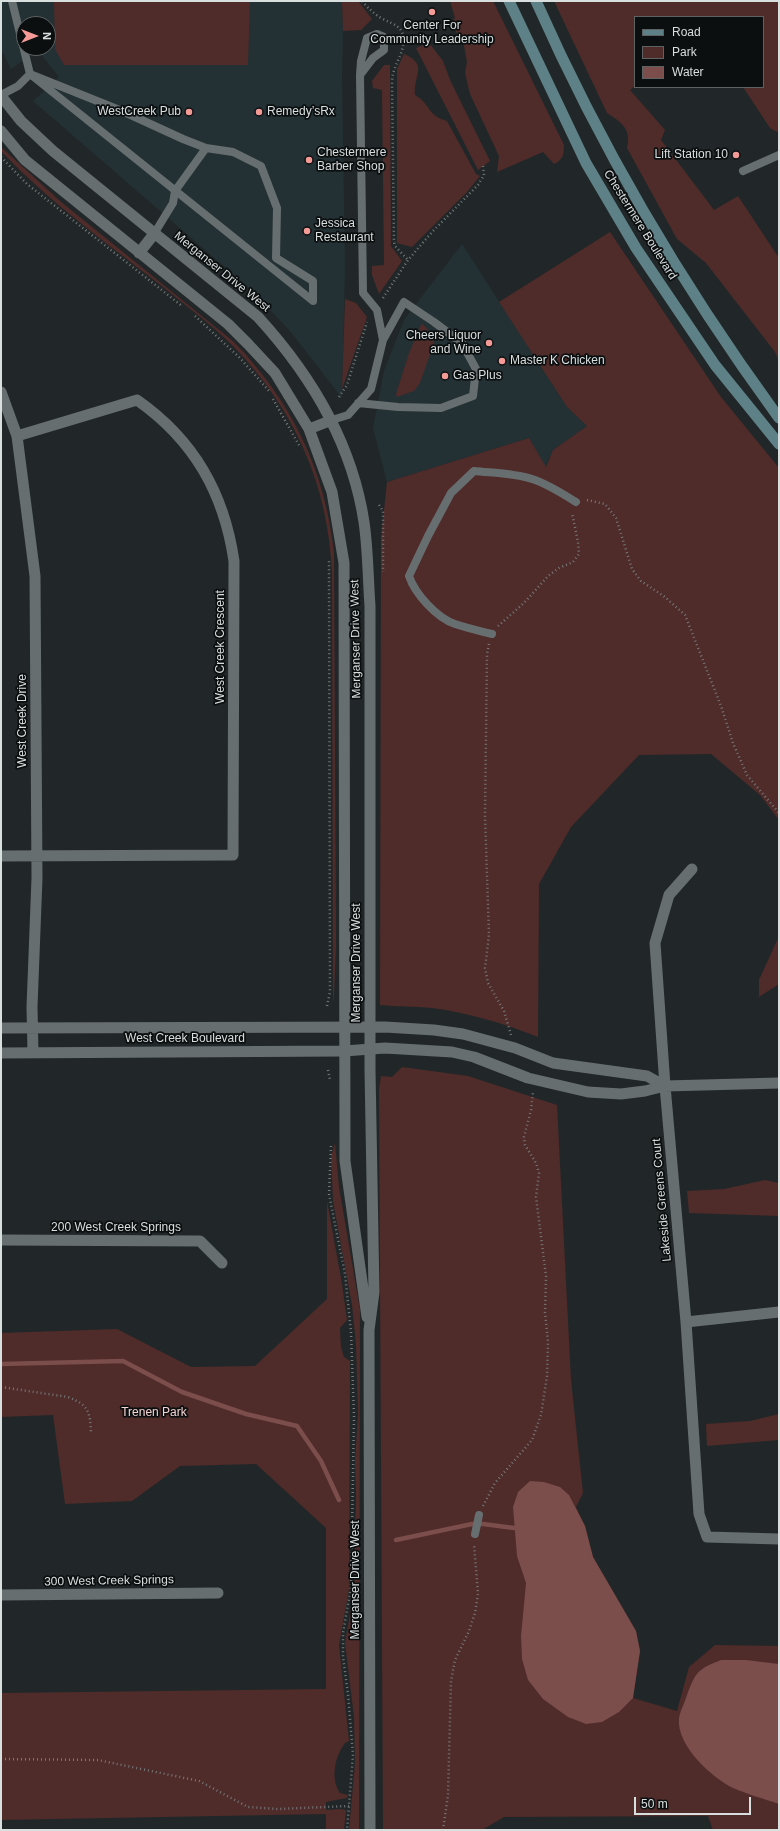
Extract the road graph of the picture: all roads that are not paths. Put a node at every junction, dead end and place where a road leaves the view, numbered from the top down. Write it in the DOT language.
graph roads {
  1 [pos="12,1"];
  2 [pos="509,1"];
  3 [pos="536,1"];
  4 [pos="30,74"];
  5 [pos="360,75"];
  6 [pos="1,96"];
  7 [pos="1,131"];
  8 [pos="206,148"];
  9 [pos="779,155"];
  10 [pos="743,171"];
  11 [pos="175,191"];
  12 [pos="154,234"];
  13 [pos="139,253"];
  14 [pos="383,340"];
  15 [pos="1,392"];
  16 [pos="358,403"];
  17 [pos="779,418"];
  18 [pos="332,420"];
  19 [pos="309,429"];
  20 [pos="17,436"];
  21 [pos="779,444"];
  22 [pos="576,502"];
  23 [pos="492,634"];
  24 [pos="1,856"];
  25 [pos="37,856"];
  26 [pos="692,869"];
  27 [pos="370,1027"];
  28 [pos="1,1028"];
  29 [pos="32,1028"];
  30 [pos="343,1028"];
  31 [pos="370,1050"];
  32 [pos="344,1051"];
  33 [pos="1,1053"];
  34 [pos="33,1053"];
  35 [pos="779,1083"];
  36 [pos="665,1086"];
  37 [pos="1,1240"];
  38 [pos="222,1263"];
  39 [pos="779,1312"];
  40 [pos="686,1322"];
  41 [pos="369,1330"];
  42 [pos="479,1515"];
  43 [pos="475,1534"];
  44 [pos="779,1539"];
  45 [pos="218,1593"];
  46 [pos="1,1595"];
  47 [pos="370,1830"];
  1 -- 4 [label="lane"];
  2 -- 21 [label="main road, Chestermere Boulevard"];
  3 -- 17 [label="main road, Chestermere Boulevard"];
  4 -- 6 [label="lane"];
  4 -- 8 [label="lane"];
  4 -- 11 [label="lane"];
  5 -- 5 [label="lane"];
  5 -- 14 [label="lane"];
  6 -- 12 [label="street, Merganser Drive West"];
  7 -- 13 [label="street, Merganser Drive West"];
  8 -- 11 [label="lane"];
  8 -- 11 [label="lane"];
  9 -- 10 [label="lane"];
  11 -- 12 [label="lane"];
  12 -- 13 [label="street"];
  12 -- 18 [label="street, Merganser Drive West"];
  13 -- 19 [label="street, Merganser Drive West"];
  14 -- 16 [label="lane"];
  14 -- 16 [label="lane"];
  15 -- 20 [label="street, West Creek Drive"];
  16 -- 18 [label="lane"];
  18 -- 19 [label="street"];
  18 -- 27 [label="street, Merganser Drive West"];
  19 -- 30 [label="street, Merganser Drive West"];
  20 -- 25 [label="street, West Creek Drive"];
  20 -- 25 [label="street, West Creek Crescent"];
  22 -- 23 [label="lane"];
  24 -- 25 [label="street"];
  25 -- 29 [label="street, West Creek Drive"];
  26 -- 36 [label="street, Lakeside Greens Court"];
  27 -- 30 [label="street, West Creek Boulevard"];
  27 -- 31 [label="street, Merganser Drive West"];
  27 -- 36 [label="street, West Creek Boulevard"];
  28 -- 29 [label="street, West Creek Boulevard"];
  29 -- 30 [label="street, West Creek Boulevard"];
  29 -- 34 [label="street, West Creek Drive"];
  30 -- 32 [label="street, Merganser Drive West"];
  31 -- 32 [label="street, West Creek Boulevard"];
  31 -- 36 [label="street, West Creek Boulevard"];
  31 -- 41 [label="street, Merganser Drive West"];
  32 -- 34 [label="street, West Creek Boulevard"];
  32 -- 41 [label="street, Merganser Drive West"];
  33 -- 34 [label="street, West Creek Boulevard"];
  35 -- 36 [label="street, West Creek Boulevard"];
  36 -- 40 [label="street, Lakeside Greens Court"];
  37 -- 38 [label="street, 200 West Creek Springs"];
  39 -- 40 [label="street"];
  40 -- 44 [label="street, Lakeside Greens Court"];
  41 -- 47 [label="street, Merganser Drive West"];
  42 -- 43 [label="lane"];
  45 -- 46 [label="street, 300 West Creek Springs"];
}
